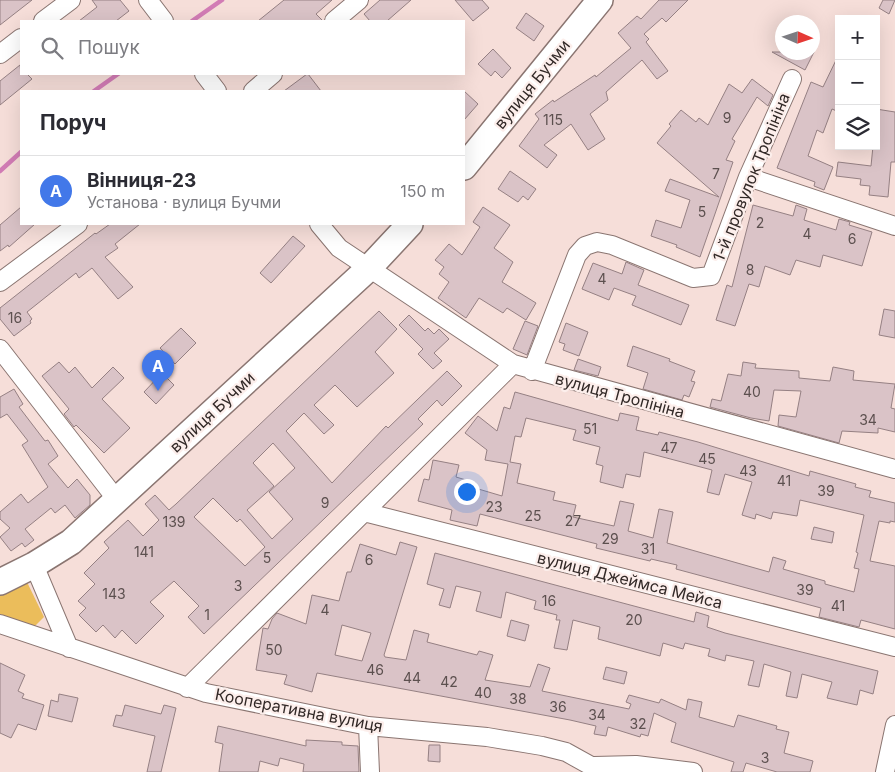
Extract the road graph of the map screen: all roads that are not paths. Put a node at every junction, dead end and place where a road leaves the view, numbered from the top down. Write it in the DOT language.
graph roads {
  1 [pos="71,0"];
  2 [pos="148,0"];
  3 [pos="359,0"];
  4 [pos="600,0"];
  5 [pos="44,20"];
  6 [pos="163,20"];
  7 [pos="335,20"];
  8 [pos="20,39"];
  9 [pos="0,54"];
  10 [pos="205,75"];
  11 [pos="272,75"];
  12 [pos="792,80"];
  13 [pos="216,90"];
  14 [pos="254,90"];
  15 [pos="465,166"];
  16 [pos="748,177"];
  17 [pos="77,225"];
  18 [pos="320,225"];
  19 [pos="409,225"];
  20 [pos="895,226"];
  21 [pos="368,269"];
  22 [pos="0,282"];
  23 [pos="0,349"];
  24 [pos="513,364"];
  25 [pos="532,371"];
  26 [pos="895,469"];
  27 [pos="117,500"];
  28 [pos="364,512"];
  29 [pos="34,565"];
  30 [pos="0,582"];
  31 [pos="0,624"];
  32 [pos="895,647"];
  33 [pos="69,648"];
  34 [pos="187,688"];
  35 [pos="895,725"];
  36 [pos="368,726"];
  37 [pos="598,769"];
  38 [pos="370,772"];
  39 [pos="693,772"];
  40 [pos="885,772"];
  1 -- 5 [label="street"];
  2 -- 6 [label="street"];
  3 -- 7 [label="street"];
  4 -- 15 [label="street, вулиця Бучми"];
  8 -- 9 [label="street"];
  10 -- 13 [label="street"];
  11 -- 14 [label="street"];
  12 -- 16 [label="street, 1-й провулок Тропініна"];
  16 -- 20 [label="street"];
  16 -- 25 [label="street, 1-й провулок Тропініна"];
  17 -- 22 [label="street"];
  18 -- 21 [label="street, вулиця Тропініна"];
  19 -- 21 [label="street, вулиця Бучми"];
  21 -- 24 [label="street, вулиця Тропініна"];
  21 -- 27 [label="street, вулиця Бучми"];
  23 -- 27 [label="street"];
  24 -- 25 [label="street, вулиця Тропініна"];
  24 -- 28 [label="street"];
  25 -- 26 [label="street, вулиця Тропініна"];
  27 -- 29 [label="street, вулиця Бучми"];
  28 -- 32 [label="street, вулиця Джеймса Мейса"];
  28 -- 34 [label="street"];
  29 -- 30 [label="street, вулиця Бучми"];
  29 -- 33 [label="street"];
  31 -- 33 [label="street, Кооперативна вулиця"];
  33 -- 34 [label="street, Кооперативна вулиця"];
  34 -- 36 [label="street, Кооперативна вулиця"];
  35 -- 40 [label="street"];
  36 -- 37 [label="street, Кооперативна вулиця"];
  36 -- 38 [label="street"];
  37 -- 39 [label="street"];
}
